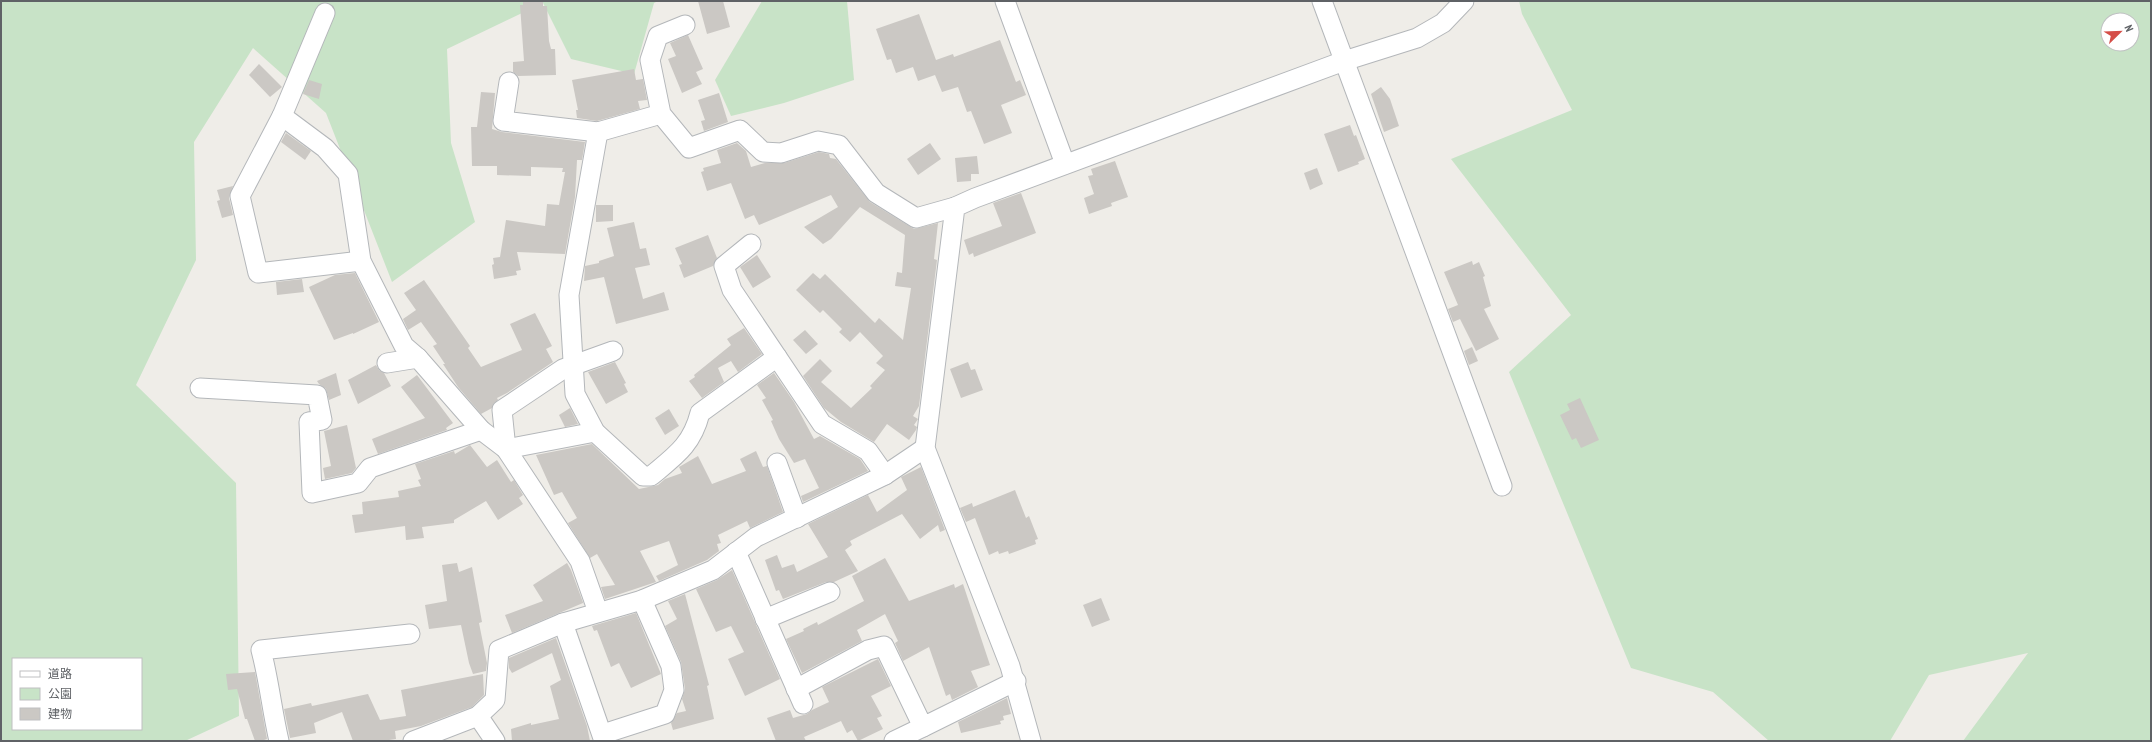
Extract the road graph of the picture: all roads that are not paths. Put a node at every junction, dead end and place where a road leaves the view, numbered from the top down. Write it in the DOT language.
graph roads {
  1 [pos="1005,1"];
  2 [pos="1322,1"];
  3 [pos="1464,1"];
  4 [pos="325,13"];
  5 [pos="685,25"];
  6 [pos="1344,61"];
  7 [pos="508,82"];
  8 [pos="660,114"];
  9 [pos="282,116"];
  10 [pos="598,132"];
  11 [pos="1065,164"];
  12 [pos="955,207"];
  13 [pos="751,244"];
  14 [pos="361,261"];
  15 [pos="613,351"];
  16 [pos="777,357"];
  17 [pos="418,358"];
  18 [pos="387,363"];
  19 [pos="574,365"];
  20 [pos="200,388"];
  21 [pos="481,430"];
  22 [pos="595,432"];
  23 [pos="924,448"];
  24 [pos="506,449"];
  25 [pos="777,463"];
  26 [pos="885,475"];
  27 [pos="1502,486"];
  28 [pos="797,518"];
  29 [pos="736,552"];
  30 [pos="830,592"];
  31 [pos="642,600"];
  32 [pos="598,612"];
  33 [pos="766,619"];
  34 [pos="563,623"];
  35 [pos="410,634"];
  36 [pos="1016,681"];
  37 [pos="478,716"];
  38 [pos="923,727"];
  39 [pos="604,738"];
  40 [pos="280,741"];
  41 [pos="413,741"];
  42 [pos="495,741"];
  43 [pos="894,741"];
  44 [pos="1031,741"];
  1 -- 11 [label="street"];
  2 -- 6 [label="street"];
  3 -- 6 [label="street"];
  4 -- 9 [label="street"];
  5 -- 8 [label="street"];
  6 -- 11 [label="street"];
  6 -- 27 [label="street"];
  7 -- 10 [label="street"];
  8 -- 10 [label="street"];
  8 -- 12 [label="street"];
  9 -- 14 [label="street"];
  9 -- 14 [label="street"];
  10 -- 19 [label="street"];
  11 -- 12 [label="street"];
  12 -- 23 [label="street"];
  13 -- 16 [label="street"];
  14 -- 17 [label="street"];
  15 -- 19 [label="street"];
  16 -- 22 [label="street"];
  16 -- 26 [label="street"];
  17 -- 18 [label="street"];
  17 -- 21 [label="street"];
  19 -- 22 [label="street"];
  19 -- 24 [label="street"];
  20 -- 21 [label="street"];
  21 -- 24 [label="street"];
  22 -- 24 [label="street"];
  23 -- 26 [label="street"];
  23 -- 36 [label="street"];
  24 -- 32 [label="street"];
  25 -- 28 [label="street"];
  26 -- 28 [label="street"];
  28 -- 29 [label="street"];
  29 -- 31 [label="street"];
  29 -- 33 [label="street"];
  30 -- 33 [label="street"];
  31 -- 32 [label="street"];
  31 -- 39 [label="street"];
  32 -- 34 [label="street"];
  33 -- 38 [label="street"];
  34 -- 37 [label="street"];
  34 -- 39 [label="street"];
  35 -- 40 [label="street"];
  36 -- 38 [label="street"];
  36 -- 44 [label="street"];
  37 -- 41 [label="street"];
  37 -- 42 [label="street"];
  38 -- 43 [label="street"];
}
